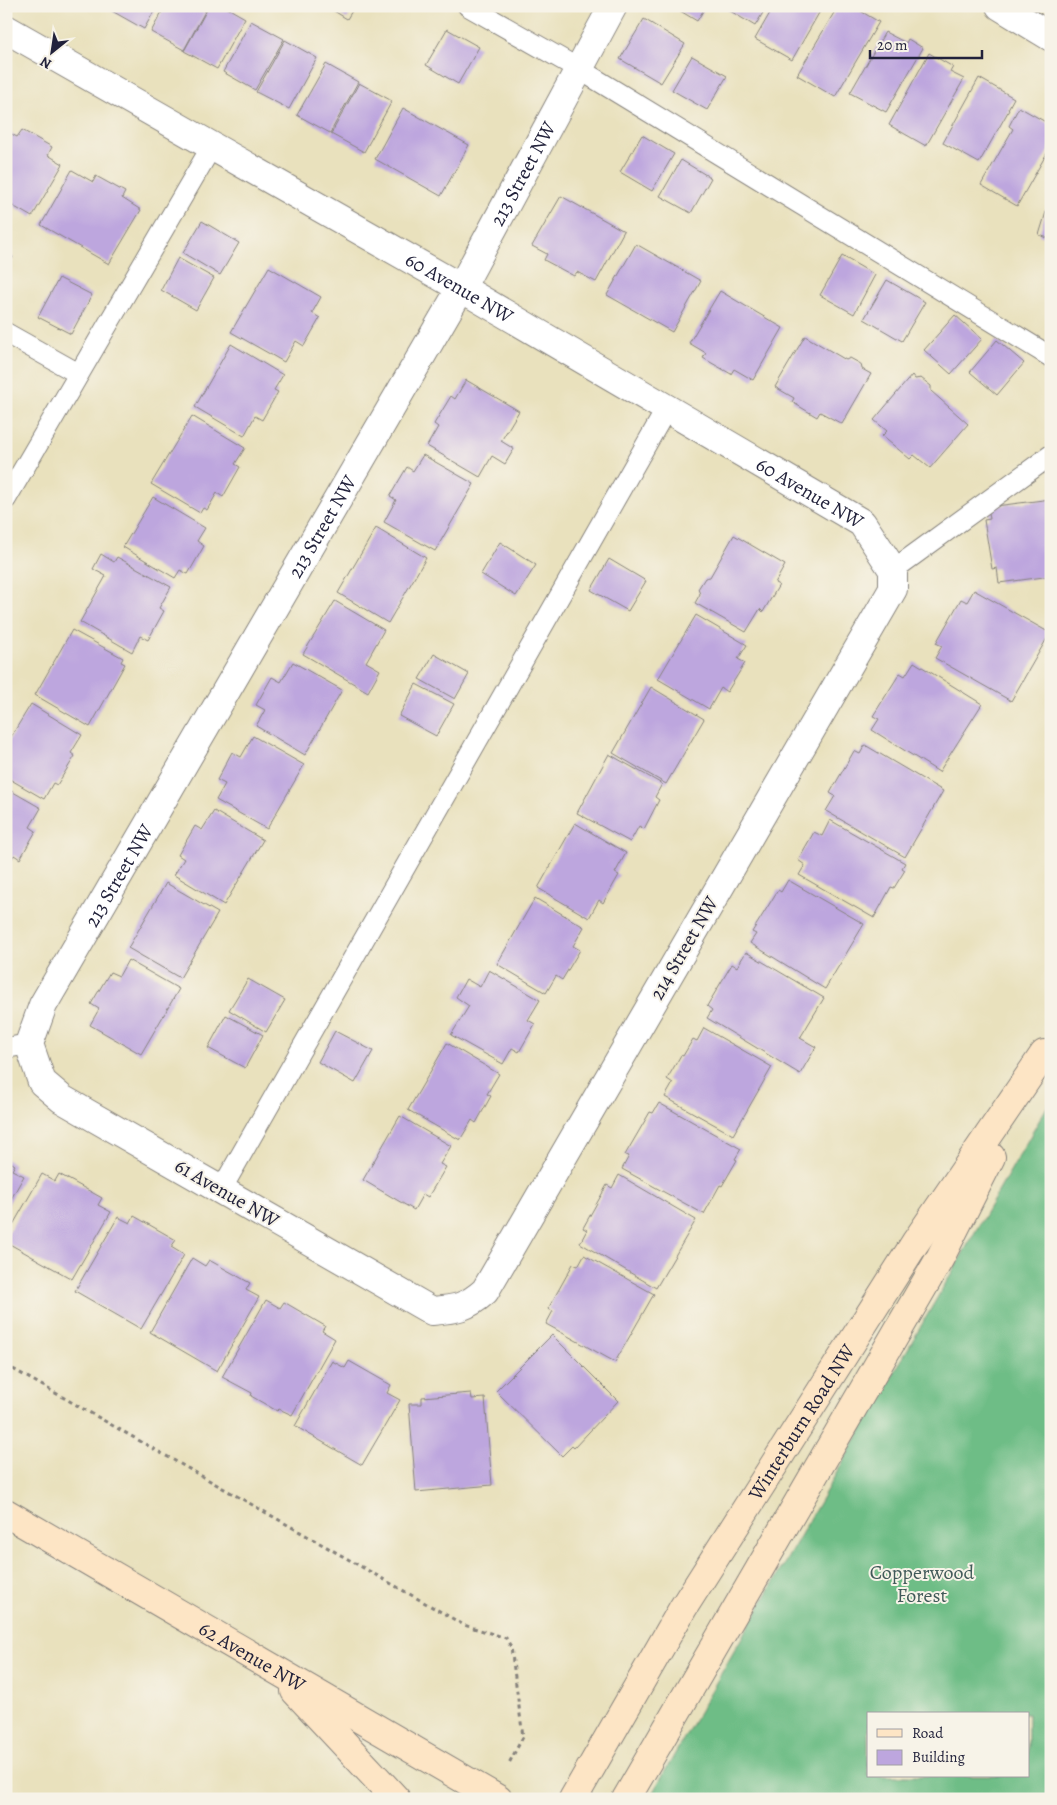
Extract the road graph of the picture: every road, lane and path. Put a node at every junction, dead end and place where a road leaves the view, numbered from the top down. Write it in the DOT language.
graph roads {
  1 [pos="468,6"];
  2 [pos="613,6"];
  3 [pos="1000,6"];
  4 [pos="6,29"];
  5 [pos="1051,37"];
  6 [pos="579,69"];
  7 [pos="212,146"];
  8 [pos="461,288"];
  9 [pos="6,333"];
  10 [pos="1051,357"];
  11 [pos="78,374"];
  12 [pos="667,408"];
  13 [pos="1051,456"];
  14 [pos="6,500"];
  15 [pos="893,570"];
  16 [pos="18,1046"];
  17 [pos="1047,1048"];
  18 [pos="221,1190"];
  19 [pos="452,1309"];
  20 [pos="6,1365"];
  21 [pos="6,1513"];
  22 [pos="274,1668"];
  23 [pos="523,1737"];
  24 [pos="396,1799"];
  25 [pos="498,1799"];
  26 [pos="573,1799"];
  27 [pos="626,1799"];
  1 -- 6 [label="lane"];
  2 -- 6 [label="street, 213 Street NW"];
  3 -- 5 [label="street"];
  4 -- 7 [label="street, 60 Avenue NW"];
  6 -- 8 [label="street, 213 Street NW"];
  6 -- 10 [label="lane"];
  7 -- 8 [label="street, 60 Avenue NW"];
  7 -- 11 [label="lane"];
  8 -- 12 [label="street, 60 Avenue NW"];
  8 -- 16 [label="street, 213 Street NW"];
  9 -- 11 [label="lane"];
  11 -- 14 [label="lane"];
  12 -- 15 [label="street, 60 Avenue NW"];
  12 -- 18 [label="lane"];
  13 -- 15 [label="lane"];
  15 -- 19 [label="street, 214 Street NW"];
  16 -- 18 [label="street, 61 Avenue NW"];
  17 -- 26 [label="main road, Winterburn Road NW"];
  17 -- 27 [label="main road, Winterburn Road NW"];
  18 -- 19 [label="street, 61 Avenue NW"];
  20 -- 23 [label="path"];
  21 -- 22 [label="main road, 62 Avenue NW"];
  22 -- 24 [label="main road"];
  22 -- 25 [label="main road, 62 Avenue NW"];
}
